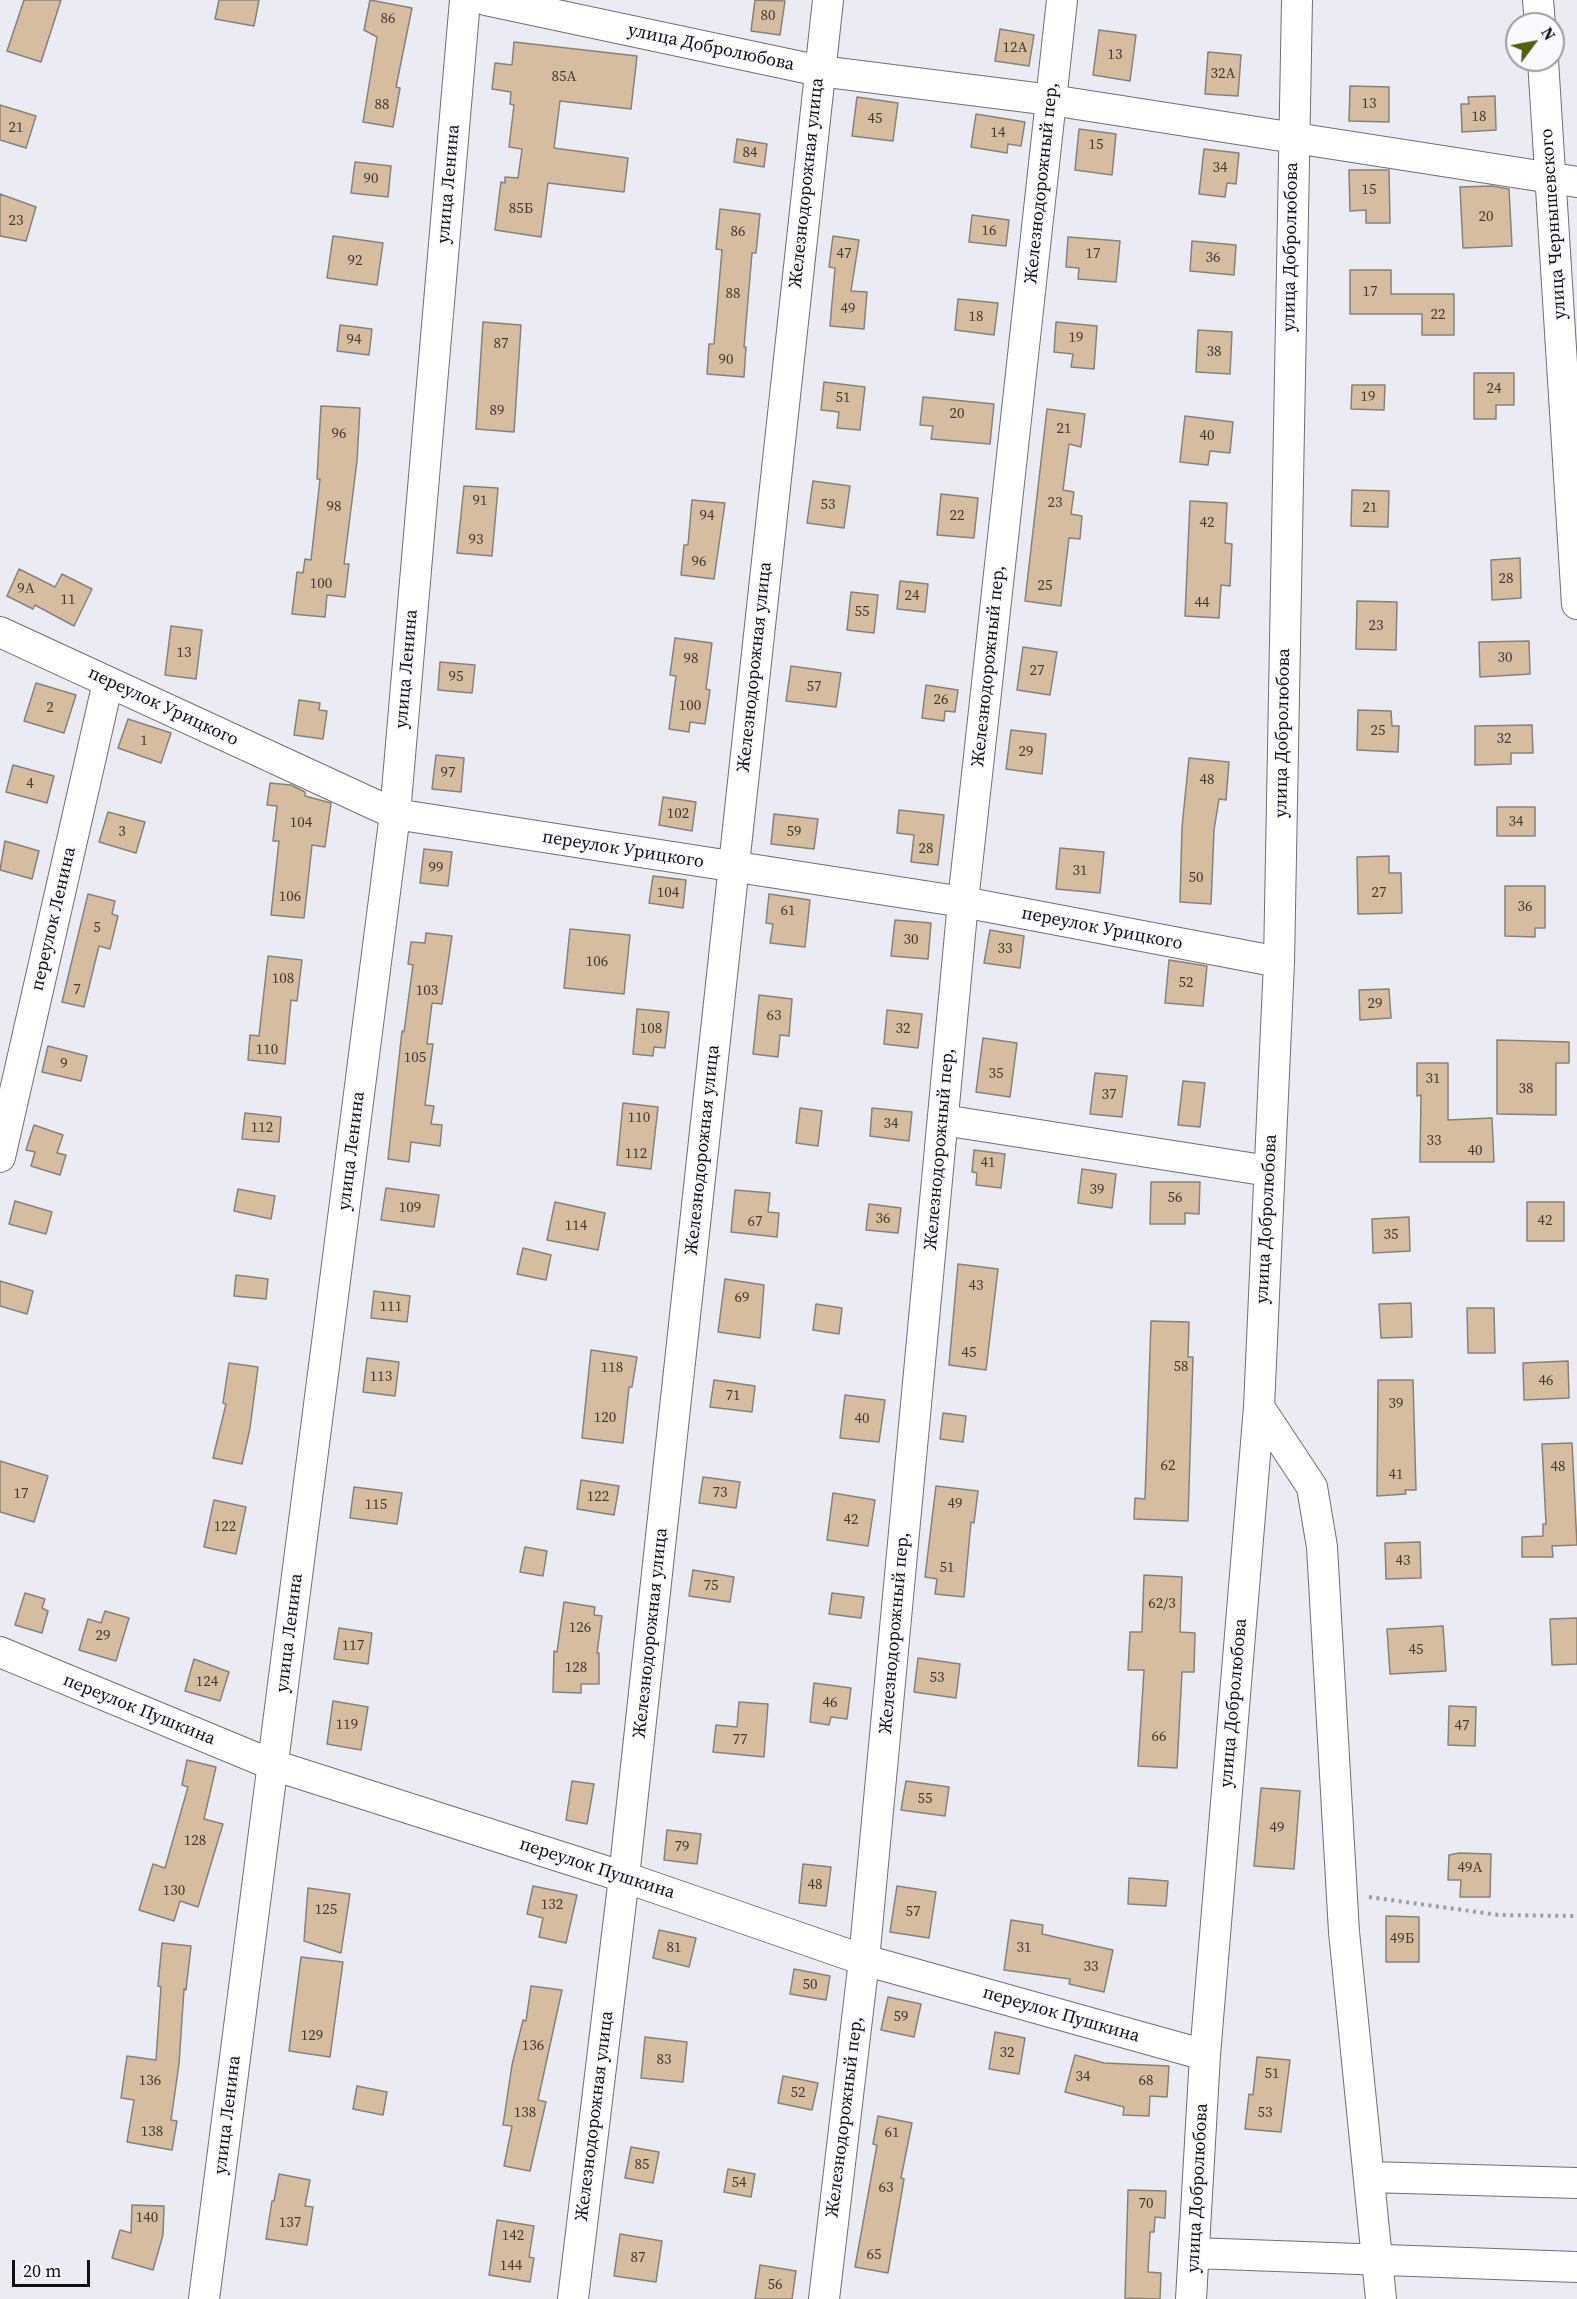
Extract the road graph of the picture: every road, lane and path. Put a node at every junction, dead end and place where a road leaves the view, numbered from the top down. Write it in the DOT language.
graph roads {
  1 [pos="465,0"];
  2 [pos="486,0"];
  3 [pos="828,0"];
  4 [pos="1062,0"];
  5 [pos="1297,0"];
  6 [pos="820,71"];
  7 [pos="1545,72"];
  8 [pos="1051,100"];
  9 [pos="1293,136"];
  10 [pos="1564,181"];
  11 [pos="1577,604"];
  12 [pos="0,632"];
  13 [pos="108,682"];
  14 [pos="395,814"];
  15 [pos="734,867"];
  16 [pos="963,902"];
  17 [pos="1279,962"];
  18 [pos="943,1120"];
  19 [pos="0,1157"];
  20 [pos="1269,1172"];
  21 [pos="1259,1407"];
  22 [pos="0,1652"];
  23 [pos="273,1765"];
  24 [pos="624,1877"];
  25 [pos="1342,1894"];
  26 [pos="1577,1916"];
  27 [pos="864,1960"];
  28 [pos="1206,2055"];
  29 [pos="1369,2177"];
  30 [pos="1577,2183"];
  31 [pos="1194,2253"];
  32 [pos="1377,2260"];
  33 [pos="1577,2267"];
  34 [pos="204,2299"];
  35 [pos="573,2299"];
  36 [pos="824,2299"];
  37 [pos="1191,2299"];
  38 [pos="1381,2299"];
  1 -- 14 [label="street, улица Ленина"];
  2 -- 6 [label="street, улица Добролюбова"];
  3 -- 6 [label="street, Железнодорожная улица"];
  4 -- 8 [label="street, Железнодорожный пер,"];
  5 -- 9 [label="street, улица Добролюбова"];
  6 -- 8 [label="street, улица Добролюбова"];
  6 -- 15 [label="street, Железнодорожная улица"];
  7 -- 10 [label="street, улица Чернышевского"];
  8 -- 9 [label="street, улица Добролюбова"];
  8 -- 16 [label="street, Железнодорожный пер,"];
  9 -- 10 [label="street, улица Добролюбова"];
  9 -- 17 [label="street, улица Добролюбова"];
  10 -- 11 [label="street, улица Чернышевского"];
  12 -- 13 [label="street, переулок Урицкого"];
  13 -- 14 [label="street, переулок Урицкого"];
  13 -- 19 [label="street, переулок Ленина"];
  14 -- 15 [label="street, переулок Урицкого"];
  14 -- 23 [label="street, улица Ленина"];
  15 -- 16 [label="street, переулок Урицкого"];
  15 -- 24 [label="street, Железнодорожная улица"];
  16 -- 17 [label="street, переулок Урицкого"];
  16 -- 18 [label="street, Железнодорожный пер,"];
  17 -- 20 [label="street, улица Добролюбова"];
  18 -- 20 [label="street"];
  18 -- 27 [label="street, Железнодорожный пер,"];
  20 -- 21 [label="street, улица Добролюбова"];
  21 -- 25 [label="street"];
  21 -- 28 [label="street, улица Добролюбова"];
  22 -- 23 [label="street, переулок Пушкина"];
  23 -- 24 [label="street, переулок Пушкина"];
  23 -- 34 [label="street, улица Ленина"];
  24 -- 27 [label="street, переулок Пушкина"];
  24 -- 35 [label="street, Железнодорожная улица"];
  25 -- 26 [label="path"];
  25 -- 29 [label="street"];
  27 -- 28 [label="street, переулок Пушкина"];
  27 -- 36 [label="street, Железнодорожный пер,"];
  28 -- 31 [label="street, улица Добролюбова"];
  29 -- 30 [label="street"];
  29 -- 32 [label="street"];
  31 -- 32 [label="street"];
  31 -- 37 [label="street, улица Добролюбова"];
  32 -- 33 [label="street"];
  32 -- 38 [label="street"];
}
